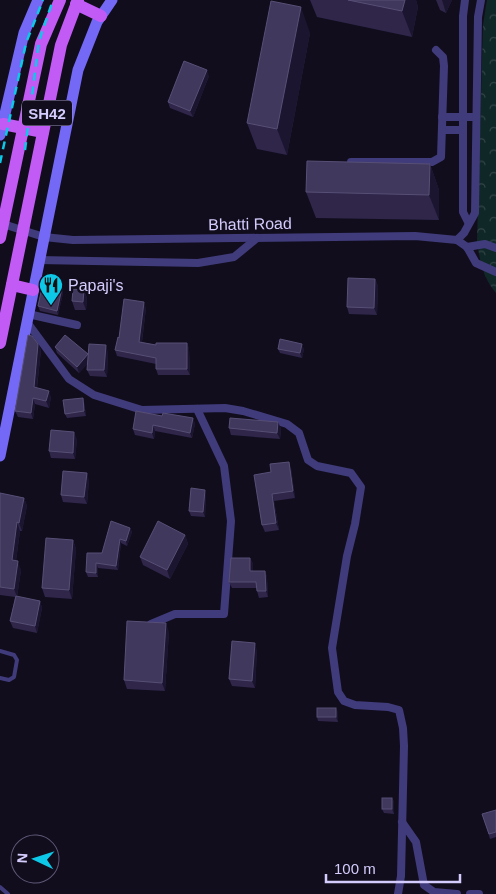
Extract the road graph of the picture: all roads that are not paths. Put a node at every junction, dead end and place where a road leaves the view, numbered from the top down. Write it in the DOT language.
graph roads {
  1 [pos="38,0"];
  2 [pos="60,0"];
  3 [pos="112,0"];
  4 [pos="465,0"];
  5 [pos="481,0"];
  6 [pos="77,2"];
  7 [pos="101,16"];
  8 [pos="436,50"];
  9 [pos="462,71"];
  10 [pos="477,71"];
  11 [pos="462,116"];
  12 [pos="476,116"];
  13 [pos="442,117"];
  14 [pos="24,128"];
  15 [pos="1,130"];
  16 [pos="442,130"];
  17 [pos="462,130"];
  18 [pos="43,132"];
  19 [pos="346,162"];
  20 [pos="4,201"];
  21 [pos="26,215"];
  22 [pos="468,222"];
  23 [pos="1,223"];
  24 [pos="23,229"];
  25 [pos="44,237"];
  26 [pos="0,238"];
  27 [pos="257,238"];
  28 [pos="457,240"];
  29 [pos="468,247"];
  30 [pos="496,248"];
  31 [pos="39,260"];
  32 [pos="496,272"];
  33 [pos="12,285"];
  34 [pos="33,290"];
  35 [pos="27,318"];
  36 [pos="77,325"];
  37 [pos="0,344"];
  38 [pos="197,409"];
  39 [pos="0,456"];
  40 [pos="151,624"];
  41 [pos="0,651"];
  42 [pos="0,678"];
  43 [pos="402,822"];
  44 [pos="0,888"];
  45 [pos="8,894"];
  46 [pos="398,894"];
  47 [pos="456,894"];
  48 [pos="470,894"];
  49 [pos="479,894"];
  1 -- 15 [label="street"];
  2 -- 14 [label="main road, SH42"];
  3 -- 7 [label="street"];
  4 -- 9 [label="street"];
  5 -- 10 [label="street"];
  6 -- 7 [label="main road"];
  6 -- 18 [label="main road, SH42"];
  7 -- 25 [label="street"];
  8 -- 13 [label="street"];
  9 -- 10 [label="street"];
  9 -- 11 [label="street"];
  10 -- 12 [label="street"];
  11 -- 12 [label="street"];
  11 -- 13 [label="street"];
  11 -- 17 [label="street"];
  12 -- 22 [label="street"];
  13 -- 16 [label="street"];
  14 -- 15 [label="main road"];
  14 -- 18 [label="main road"];
  14 -- 20 [label="main road, SH42"];
  16 -- 17 [label="street"];
  16 -- 19 [label="street"];
  17 -- 22 [label="street"];
  18 -- 21 [label="main road, SH42"];
  20 -- 21 [label="main road"];
  20 -- 23 [label="main road, SH42"];
  21 -- 24 [label="main road, SH42"];
  22 -- 28 [label="street"];
  23 -- 24 [label="street, Bhatti Road"];
  23 -- 26 [label="main road, SH42"];
  24 -- 25 [label="street, Bhatti Road"];
  24 -- 33 [label="main road, SH42"];
  25 -- 27 [label="street, Bhatti Road"];
  25 -- 31 [label="street"];
  27 -- 28 [label="street, Bhatti Road"];
  27 -- 31 [label="street"];
  28 -- 29 [label="street"];
  29 -- 30 [label="street"];
  29 -- 32 [label="street"];
  31 -- 34 [label="street"];
  33 -- 34 [label="main road"];
  33 -- 37 [label="main road, SH42"];
  34 -- 35 [label="street"];
  35 -- 36 [label="street"];
  35 -- 38 [label="street"];
  35 -- 39 [label="street"];
  38 -- 40 [label="street"];
  38 -- 43 [label="street"];
  41 -- 42 [label="lane"];
  43 -- 46 [label="street"];
  43 -- 47 [label="street"];
  44 -- 45 [label="lane"];
  48 -- 49 [label="street"];
}
